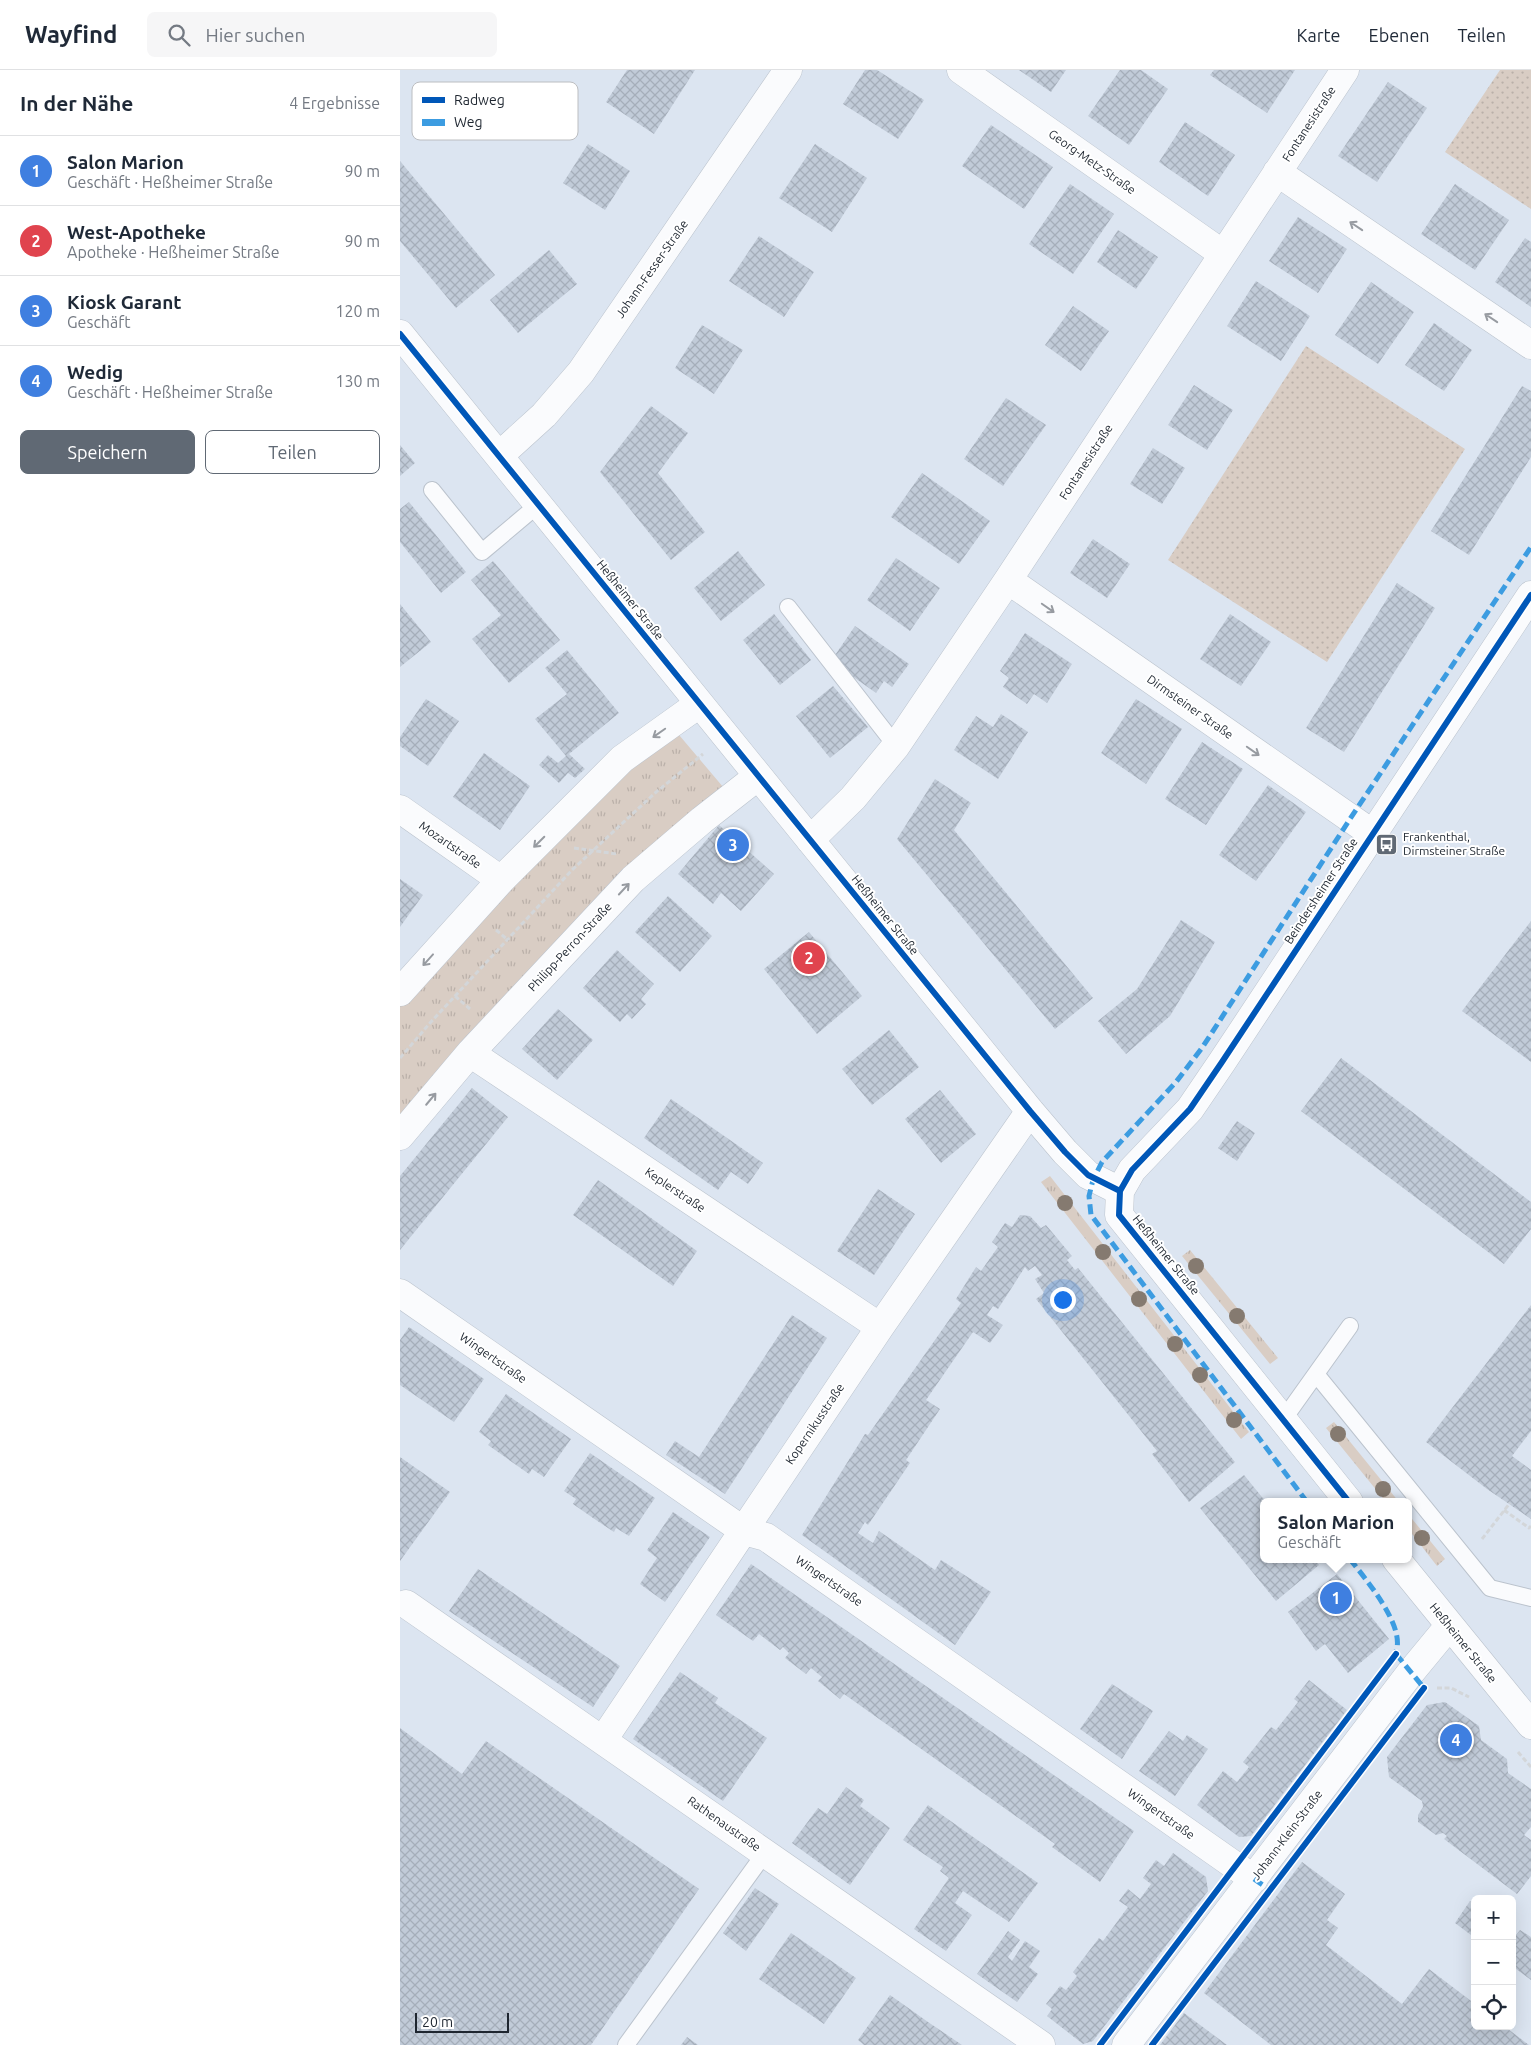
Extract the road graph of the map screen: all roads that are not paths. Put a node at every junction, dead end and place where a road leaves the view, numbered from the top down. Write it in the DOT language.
graph roads {
  1 [pos="788,70"];
  2 [pos="961,70"];
  3 [pos="1344,70"];
  4 [pos="1277,172"];
  5 [pos="1223,254"];
  6 [pos="400,334"];
  7 [pos="1531,345"];
  8 [pos="500,455"];
  9 [pos="432,490"];
  10 [pos="539,504"];
  11 [pos="1008,580"];
  12 [pos="1531,595"];
  13 [pos="788,607"];
  14 [pos="699,704"];
  15 [pos="896,746"];
  16 [pos="757,777"];
  17 [pos="400,809"];
  18 [pos="1373,834"];
  19 [pos="810,840"];
  20 [pos="501,880"];
  21 [pos="400,992"];
  22 [pos="470,1053"];
  23 [pos="1030,1111"];
  24 [pos="400,1136"];
  25 [pos="1120,1191"];
  26 [pos="400,1293"];
  27 [pos="880,1326"];
  28 [pos="1350,1326"];
  29 [pos="1316,1374"];
  30 [pos="1283,1420"];
  31 [pos="1346,1498"];
  32 [pos="744,1531"];
  33 [pos="1399,1563"];
  34 [pos="1531,1598"];
  35 [pos="406,1604"];
  36 [pos="1449,1626"];
  37 [pos="1531,1725"];
  38 [pos="603,1740"];
  39 [pos="765,1853"];
  40 [pos="1254,1879"];
  41 [pos="626,2045"];
  42 [pos="1041,2045"];
  43 [pos="1126,2045"];
  1 -- 8 [label="street, Johann-Fesser-Straße"];
  2 -- 5 [label="street, Georg-Metz-Straße"];
  3 -- 4 [label="street, Fontanesistraße"];
  4 -- 5 [label="street, Fontanesistraße"];
  7 -- 4 [label="street, one-way"];
  5 -- 11 [label="street, Fontanesistraße"];
  6 -- 8 [label="street, Heßheimer Straße"];
  8 -- 10 [label="street, Heßheimer Straße"];
  9 -- 10 [label="lane"];
  10 -- 14 [label="street, Heßheimer Straße"];
  11 -- 15 [label="street, Fontanesistraße"];
  11 -- 18 [label="street, Dirmsteiner Straße, one-way"];
  12 -- 18 [label="street, Beindersheimer Straße"];
  13 -- 15 [label="lane"];
  14 -- 16 [label="street, Heßheimer Straße"];
  14 -- 20 [label="street, one-way"];
  15 -- 19 [label="street, Fontanesistraße"];
  16 -- 19 [label="street, Heßheimer Straße"];
  22 -- 16 [label="street, Philipp-Perron-Straße, one-way"];
  17 -- 20 [label="street, Mozartstraße"];
  18 -- 25 [label="street, Beindersheimer Straße"];
  19 -- 23 [label="street, Heßheimer Straße"];
  20 -- 21 [label="street, one-way"];
  24 -- 22 [label="street, Philipp-Perron-Straße, one-way"];
  22 -- 27 [label="street, Keplerstraße"];
  23 -- 25 [label="street, Heßheimer Straße"];
  23 -- 27 [label="street, Kopernikusstraße"];
  25 -- 30 [label="street, Heßheimer Straße"];
  26 -- 32 [label="street, Wingertstraße"];
  27 -- 32 [label="street, Kopernikusstraße"];
  28 -- 29 [label="lane"];
  29 -- 30 [label="lane"];
  29 -- 34 [label="lane"];
  30 -- 31 [label="street, Heßheimer Straße"];
  32 -- 38 [label="street, Kopernikusstraße"];
  32 -- 40 [label="street, Wingertstraße"];
  33 -- 36 [label="street, Heßheimer Straße"];
  35 -- 38 [label="street, Rathenaustraße"];
  36 -- 37 [label="street, Heßheimer Straße"];
  36 -- 40 [label="street, Johann-Klein-Straße"];
  38 -- 39 [label="street, Rathenaustraße"];
  39 -- 41 [label="lane"];
  39 -- 42 [label="street, Rathenaustraße"];
  40 -- 43 [label="street, Johann-Klein-Straße"];
}
